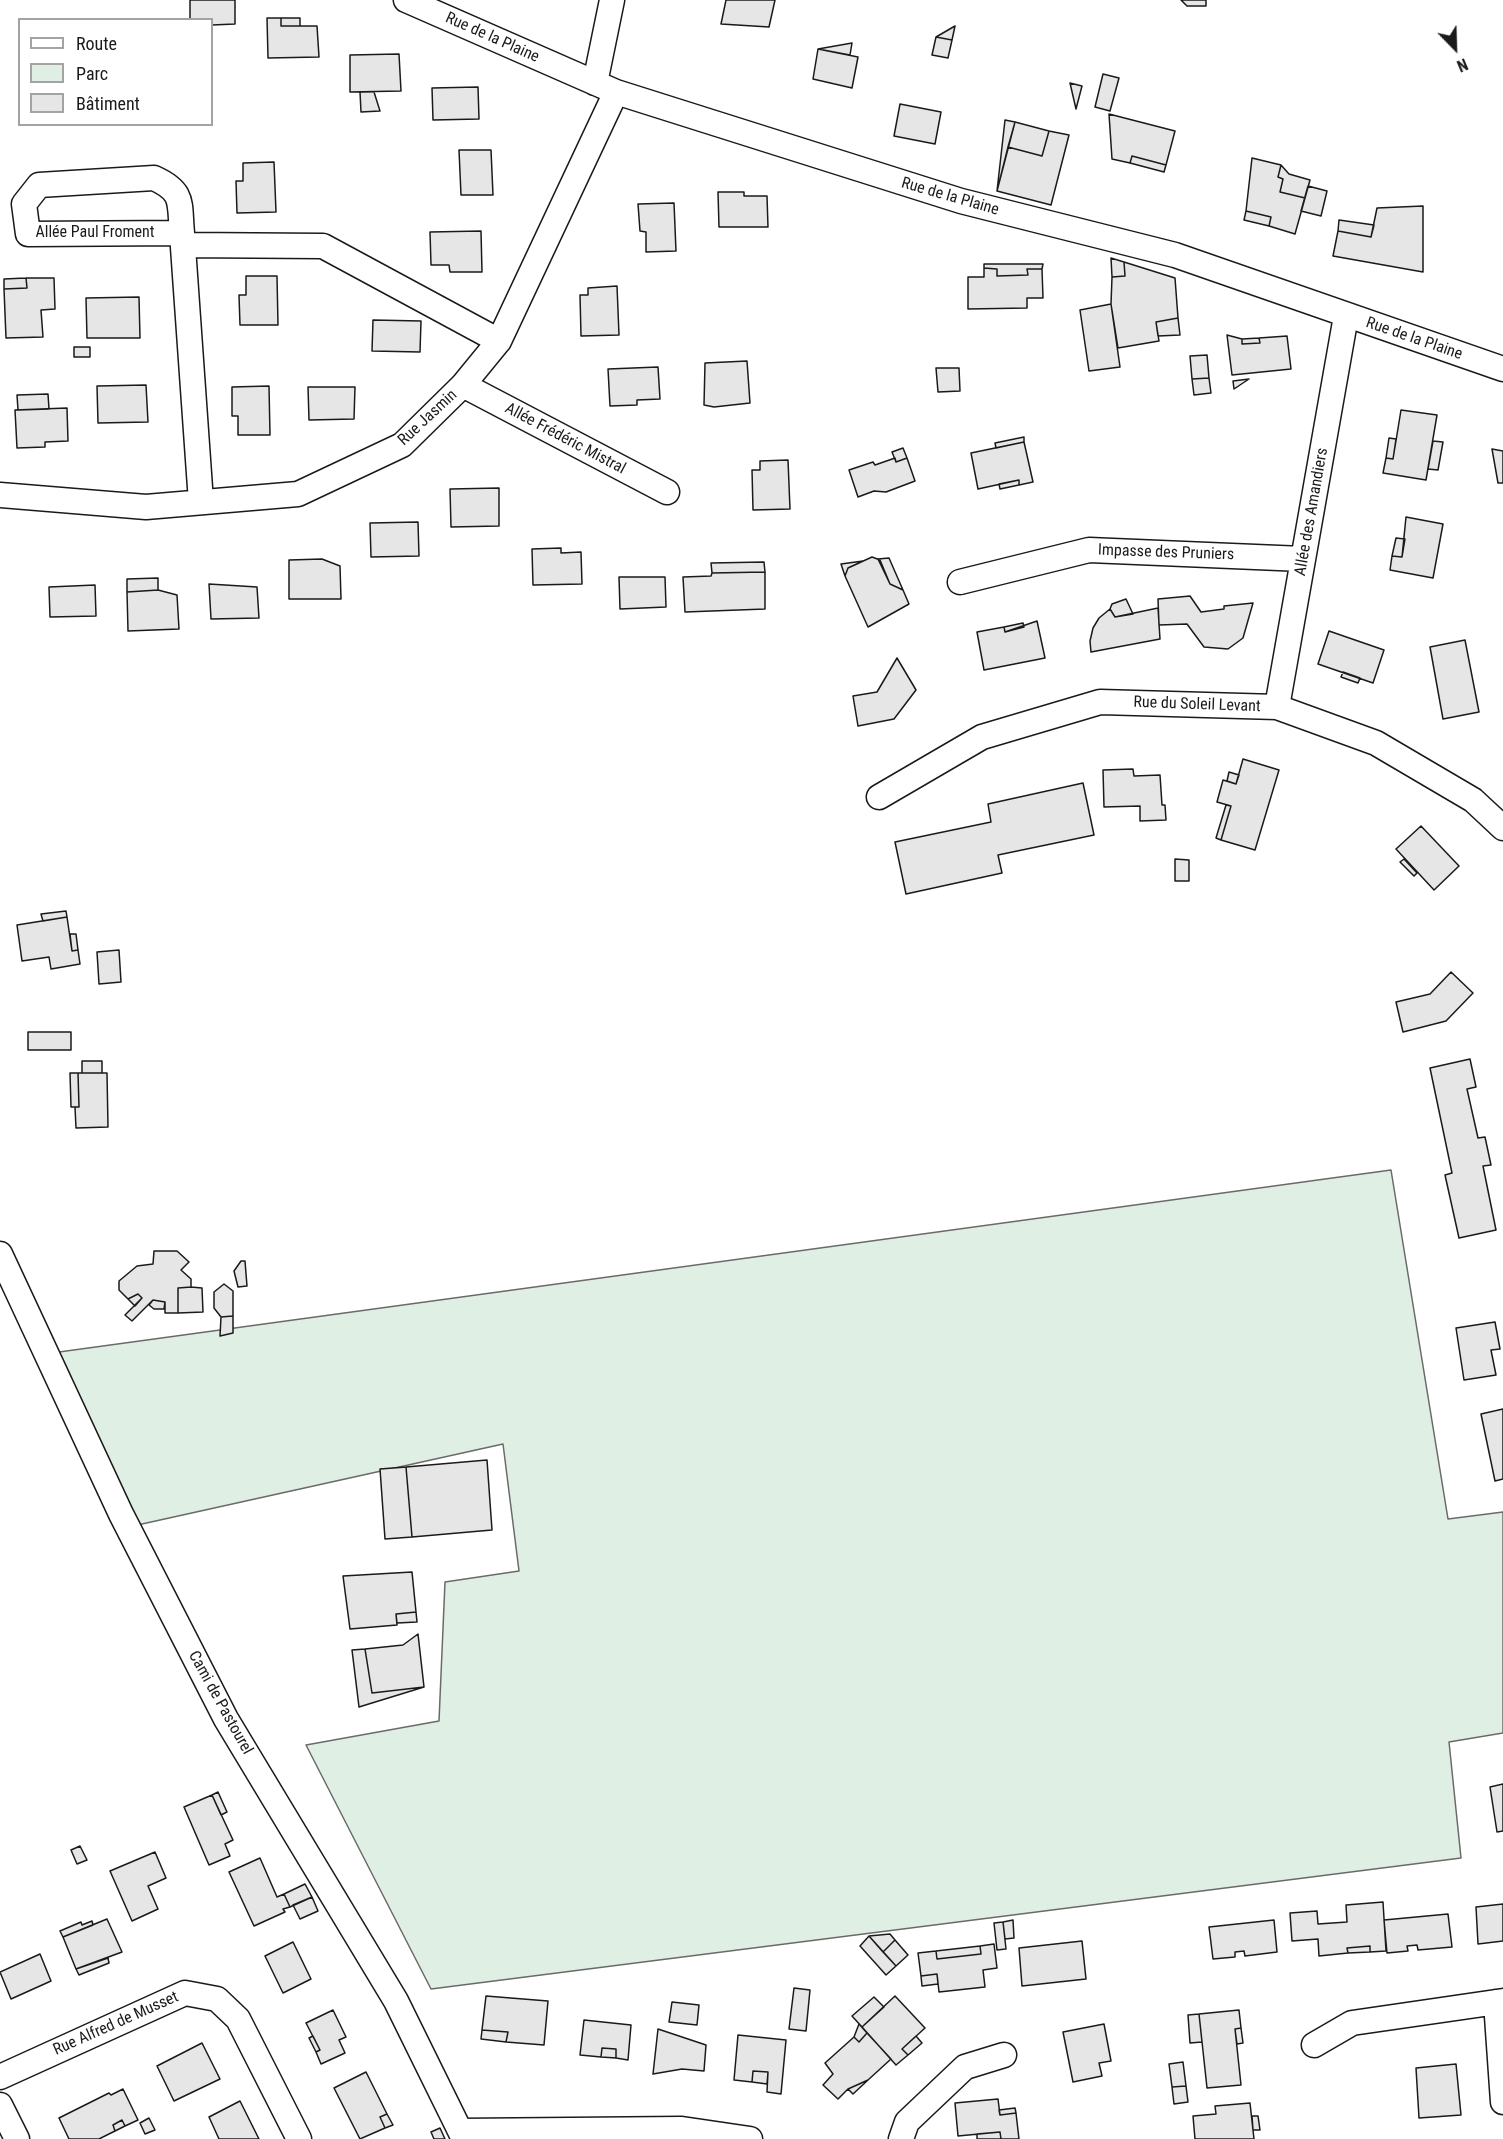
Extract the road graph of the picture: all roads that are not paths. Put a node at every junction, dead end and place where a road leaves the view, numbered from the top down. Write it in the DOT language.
graph roads {
  1 [pos="406,0"];
  2 [pos="612,0"];
  3 [pos="606,88"];
  4 [pos="183,239"];
  5 [pos="1346,316"];
  6 [pos="499,340"];
  7 [pos="1503,369"];
  8 [pos="463,385"];
  9 [pos="667,492"];
  10 [pos="0,495"];
  11 [pos="201,502"];
  12 [pos="1303,559"];
  13 [pos="960,582"];
  14 [pos="1277,707"];
  15 [pos="879,797"];
  16 [pos="1503,828"];
  17 [pos="0,1254"];
  18 [pos="1499,2002"];
  19 [pos="1314,2045"];
  20 [pos="1004,2055"];
  21 [pos="0,2077"];
  22 [pos="1503,2102"];
  23 [pos="0,2105"];
  24 [pos="462,2135"];
  25 [pos="17,2139"];
  26 [pos="299,2139"];
  27 [pos="750,2139"];
  28 [pos="902,2139"];
  1 -- 3 [label="street, Rue de la Plaine"];
  2 -- 3 [label="street, Rue Jasmin"];
  3 -- 5 [label="street, Rue de la Plaine"];
  3 -- 6 [label="street, Rue Jasmin"];
  4 -- 4 [label="street, Allée Paul Froment"];
  4 -- 6 [label="street"];
  4 -- 11 [label="street, Allée Paul Froment"];
  5 -- 7 [label="street, Rue de la Plaine"];
  5 -- 12 [label="street, Allée des Amandiers"];
  6 -- 8 [label="street, Rue Jasmin"];
  8 -- 9 [label="street, Allée Frédéric Mistral"];
  8 -- 11 [label="street, Rue Jasmin"];
  10 -- 11 [label="street, Rue Jasmin"];
  12 -- 13 [label="street, Impasse des Pruniers"];
  12 -- 14 [label="street, Allée des Amandiers"];
  14 -- 15 [label="street, Rue du Soleil Levant"];
  14 -- 16 [label="street, Rue du Soleil Levant"];
  17 -- 24 [label="street, Cami de Pastourel"];
  18 -- 19 [label="street"];
  18 -- 22 [label="street"];
  20 -- 28 [label="street"];
  21 -- 26 [label="street, Rue Alfred de Musset"];
  23 -- 25 [label="street"];
  24 -- 27 [label="street"];
}
